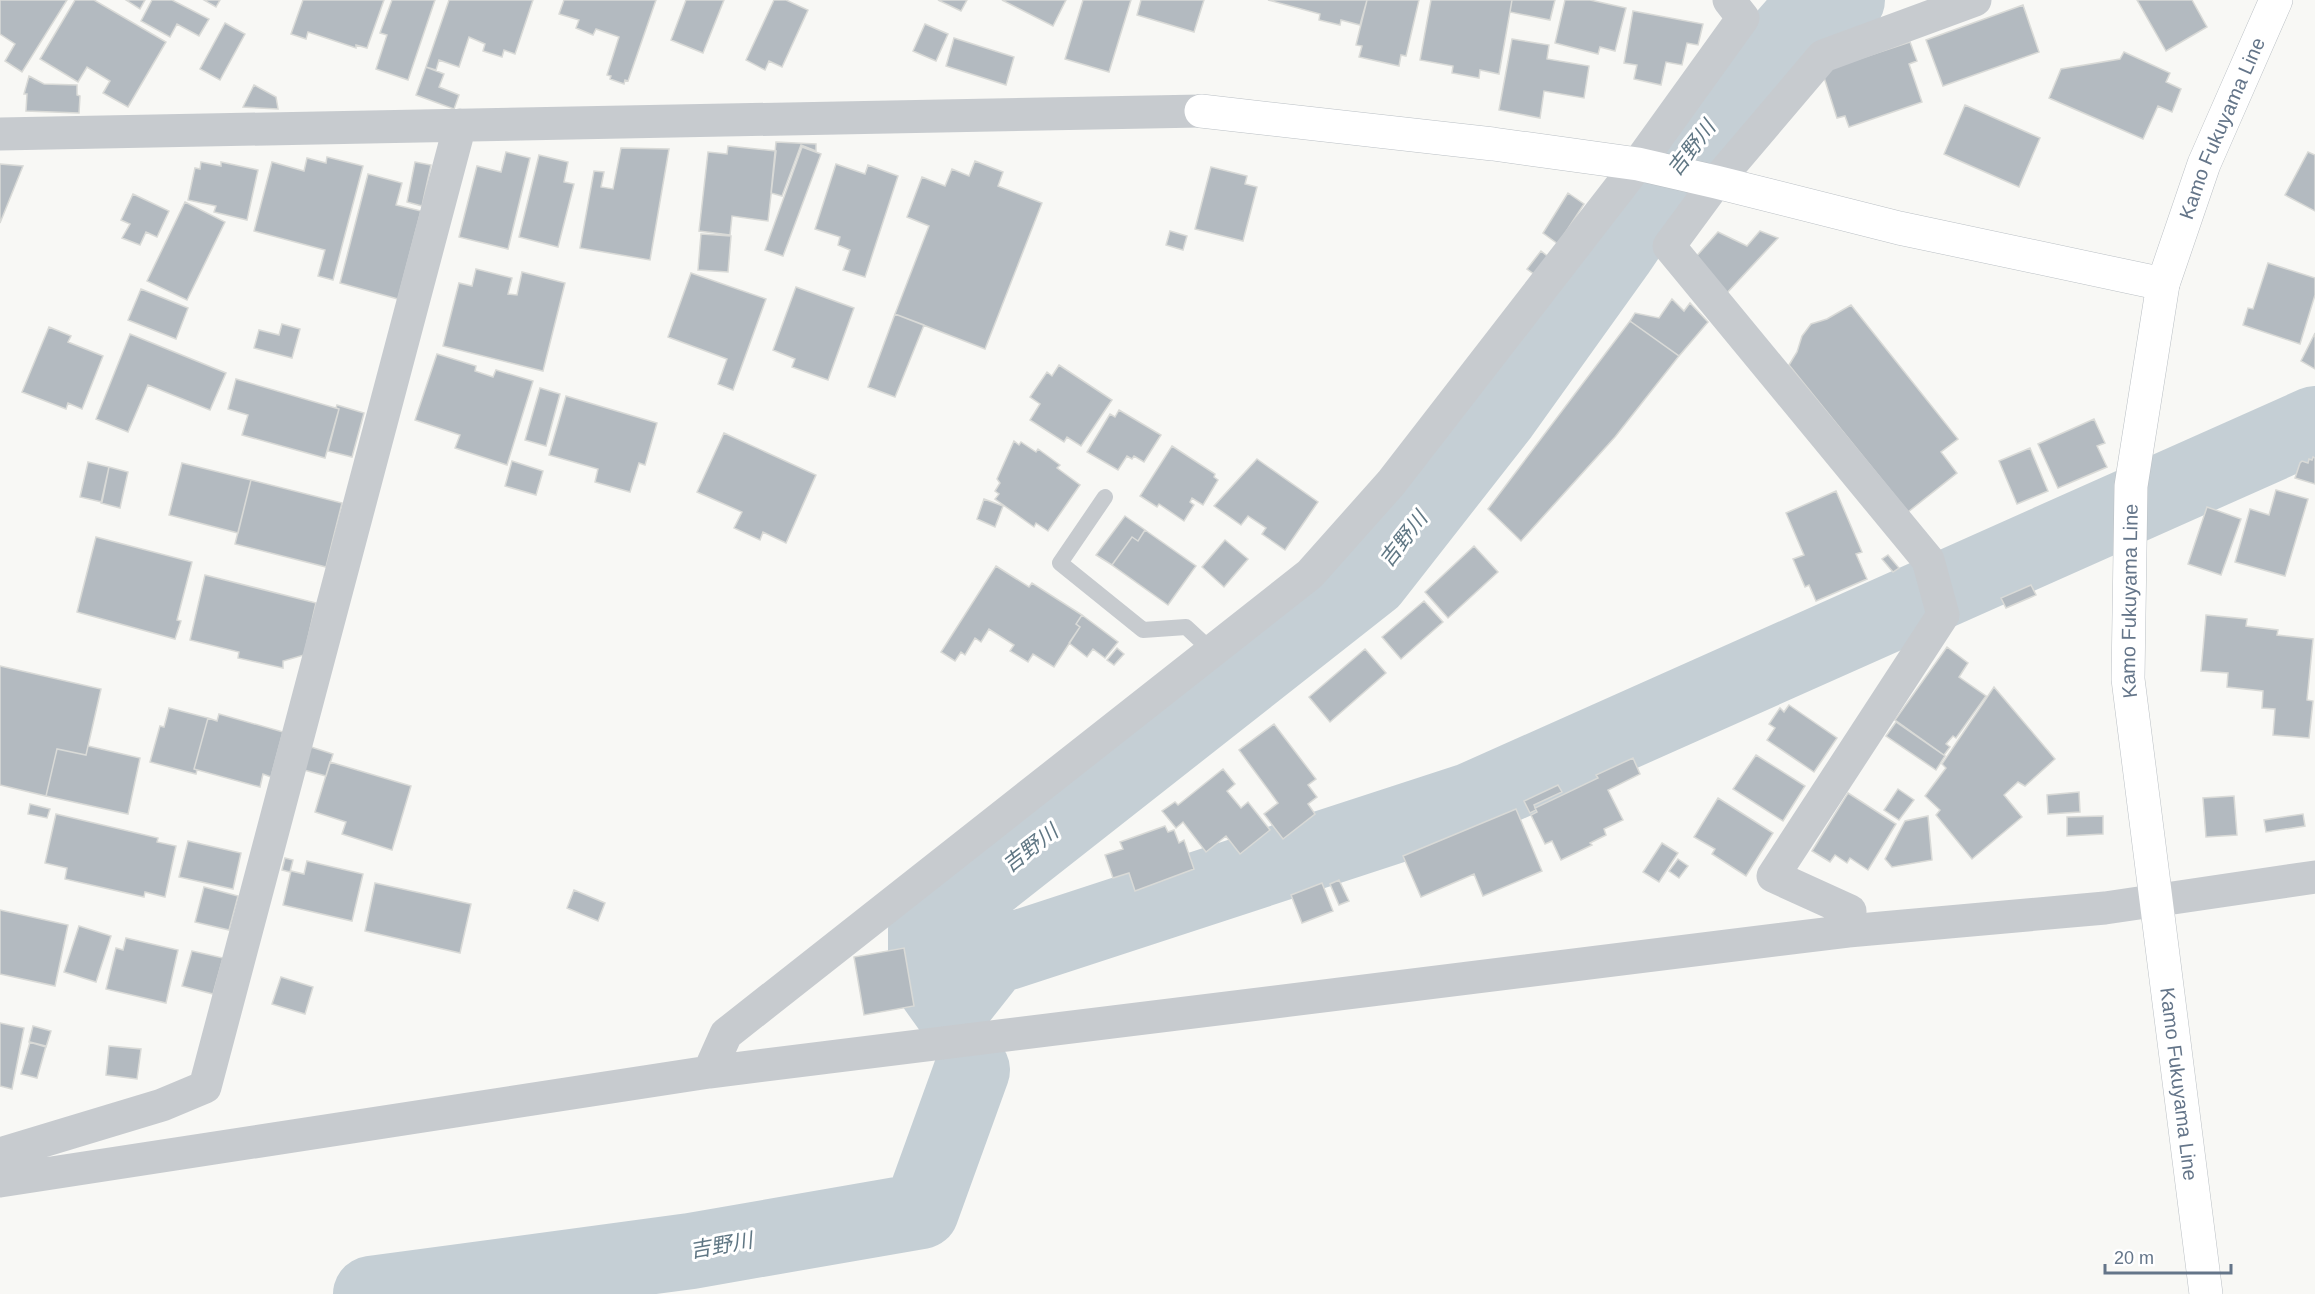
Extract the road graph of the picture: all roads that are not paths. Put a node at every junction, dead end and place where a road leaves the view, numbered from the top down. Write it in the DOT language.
graph roads {
  1 [pos="1975,0"];
  2 [pos="2276,0"];
  3 [pos="1745,6"];
  4 [pos="1201,111"];
  5 [pos="460,125"];
  6 [pos="0,134"];
  7 [pos="1638,164"];
  8 [pos="1716,182"];
  9 [pos="2163,284"];
  10 [pos="1105,497"];
  11 [pos="1213,652"];
  12 [pos="2315,878"];
  13 [pos="2156,899"];
  14 [pos="1848,931"];
  15 [pos="709,1072"];
  16 [pos="0,1154"];
  17 [pos="0,1181"];
  18 [pos="2206,1294"];
  1 -- 8 [label="street"];
  2 -- 9 [label="main road, Kamo Fukuyama Line"];
  3 -- 7 [label="street"];
  4 -- 5 [label="street"];
  4 -- 7 [label="main road"];
  5 -- 6 [label="street"];
  5 -- 16 [label="street"];
  7 -- 8 [label="main road"];
  7 -- 11 [label="street"];
  8 -- 9 [label="main road"];
  8 -- 14 [label="street"];
  9 -- 13 [label="main road, Kamo Fukuyama Line"];
  10 -- 11 [label="lane"];
  11 -- 15 [label="street"];
  12 -- 13 [label="street"];
  13 -- 14 [label="street"];
  13 -- 18 [label="main road, Kamo Fukuyama Line"];
  14 -- 15 [label="street"];
  15 -- 17 [label="street"];
}
